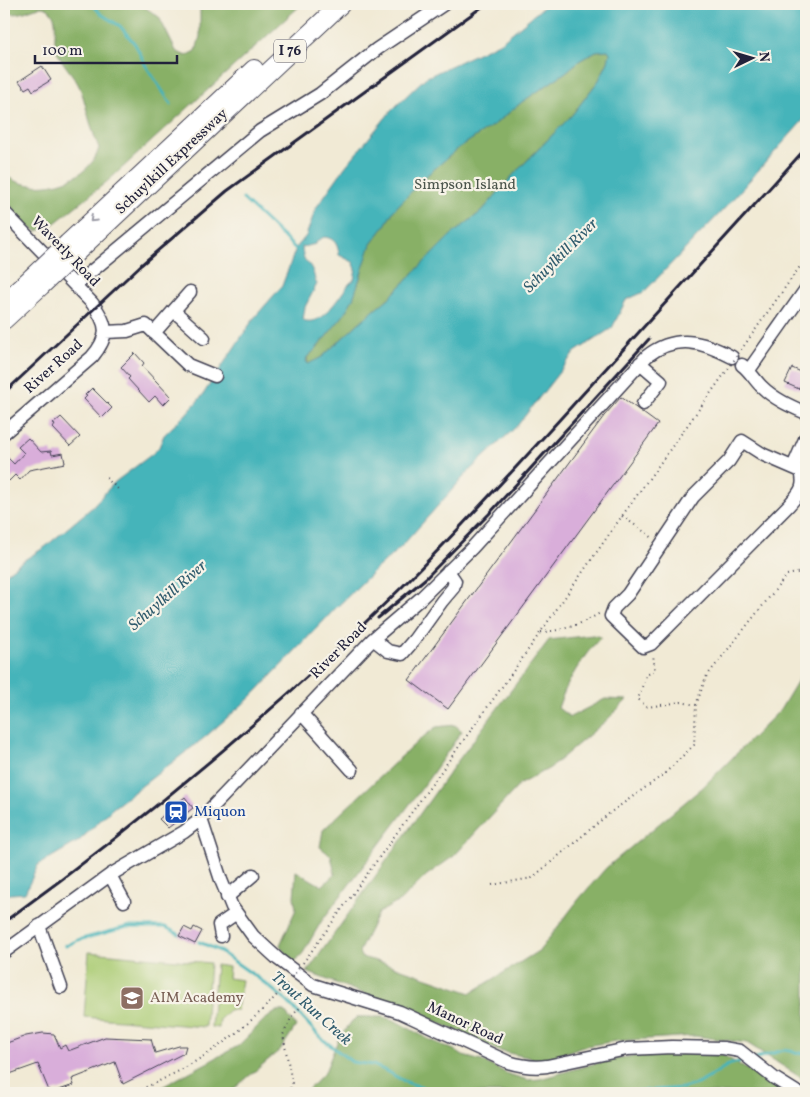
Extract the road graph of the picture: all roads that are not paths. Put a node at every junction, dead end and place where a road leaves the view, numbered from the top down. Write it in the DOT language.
graph roads {
  1 [pos="324,4"];
  2 [pos="341,4"];
  3 [pos="444,4"];
  4 [pos="234,96"];
  5 [pos="4,212"];
  6 [pos="36,282"];
  7 [pos="75,285"];
  8 [pos="806,289"];
  9 [pos="190,292"];
  10 [pos="4,303"];
  11 [pos="174,311"];
  12 [pos="4,320"];
  13 [pos="105,332"];
  14 [pos="154,333"];
  15 [pos="204,338"];
  16 [pos="741,361"];
  17 [pos="640,363"];
  18 [pos="215,376"];
  19 [pos="643,404"];
  20 [pos="806,414"];
  21 [pos="4,433"];
  22 [pos="806,438"];
  23 [pos="792,467"];
  24 [pos="448,571"];
  25 [pos="373,639"];
  26 [pos="300,713"];
  27 [pos="352,770"];
  28 [pos="201,819"];
  29 [pos="110,875"];
  30 [pos="253,875"];
  31 [pos="227,897"];
  32 [pos="124,901"];
  33 [pos="236,914"];
  34 [pos="39,926"];
  35 [pos="221,936"];
  36 [pos="4,952"];
  37 [pos="61,987"];
  38 [pos="798,1093"];
  1 -- 4 [label="highway, Schuylkill Expressway / I 76"];
  2 -- 4 [label="highway, Schuylkill Expressway / I 76"];
  3 -- 7 [label="street"];
  4 -- 6 [label="highway, Schuylkill Expressway / I 76, bridge"];
  5 -- 7 [label="street, Waverly Road"];
  6 -- 10 [label="highway, Schuylkill Expressway / I 76"];
  6 -- 12 [label="highway, Schuylkill Expressway / I 76"];
  7 -- 13 [label="street, Waverly Road"];
  8 -- 16 [label="street"];
  9 -- 11 [label="street"];
  11 -- 14 [label="street"];
  11 -- 15 [label="street"];
  13 -- 14 [label="street"];
  13 -- 21 [label="street, River Road"];
  14 -- 18 [label="street"];
  16 -- 17 [label="street, River Road"];
  16 -- 20 [label="street"];
  17 -- 19 [label="street"];
  17 -- 24 [label="street, River Road"];
  22 -- 23 [label="street"];
  23 -- 23 [label="street"];
  24 -- 25 [label="street, River Road"];
  24 -- 25 [label="street"];
  25 -- 26 [label="street, River Road"];
  26 -- 27 [label="street"];
  26 -- 28 [label="street, River Road"];
  28 -- 29 [label="street, River Road"];
  28 -- 31 [label="street, Manor Road"];
  29 -- 32 [label="street"];
  29 -- 34 [label="street, River Road"];
  30 -- 31 [label="street"];
  31 -- 33 [label="street, Manor Road"];
  33 -- 35 [label="street"];
  33 -- 38 [label="street, Manor Road"];
  34 -- 36 [label="street, River Road"];
  34 -- 37 [label="street"];
}
